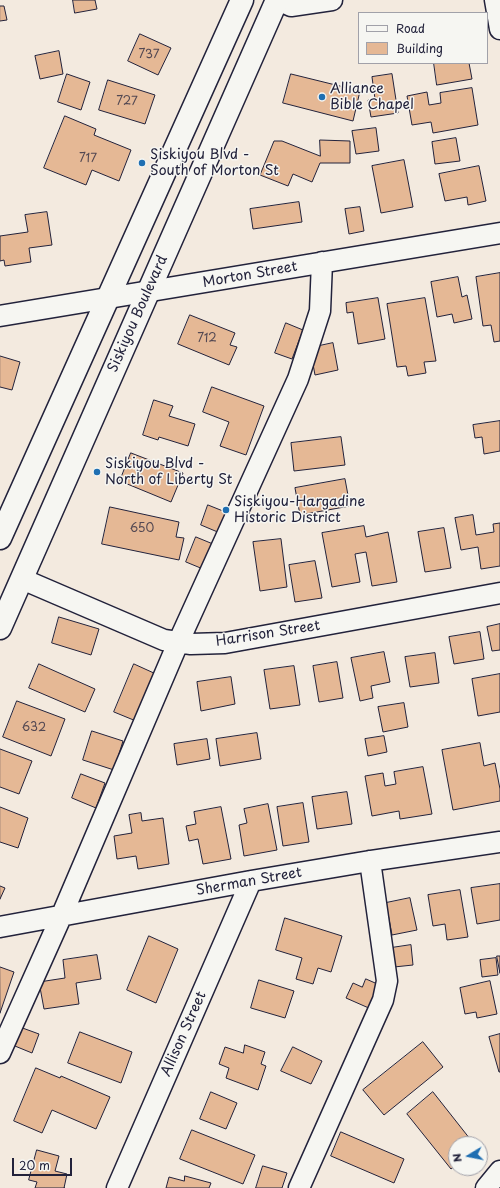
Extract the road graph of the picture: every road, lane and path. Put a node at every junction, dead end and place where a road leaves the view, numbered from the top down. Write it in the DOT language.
graph roads {
  1 [pos="242,0"];
  2 [pos="277,0"];
  3 [pos="332,0"];
  4 [pos="495,0"];
  5 [pos="500,29"];
  6 [pos="500,233"];
  7 [pos="322,262"];
  8 [pos="147,292"];
  9 [pos="108,299"];
  10 [pos="0,316"];
  11 [pos="0,538"];
  12 [pos="22,579"];
  13 [pos="500,593"];
  14 [pos="0,628"];
  15 [pos="178,643"];
  16 [pos="500,842"];
  17 [pos="370,861"];
  18 [pos="251,881"];
  19 [pos="61,917"];
  20 [pos="0,927"];
  21 [pos="0,1053"];
  22 [pos="500,1171"];
  23 [pos="117,1188"];
  24 [pos="299,1188"];
  25 [pos="486,1188"];
  1 -- 9 [label="main road"];
  2 -- 3 [label="street"];
  2 -- 8 [label="main road, Siskiyou Boulevard"];
  4 -- 5 [label="street"];
  6 -- 7 [label="street, Morton Street"];
  7 -- 8 [label="street, Morton Street"];
  7 -- 15 [label="street"];
  8 -- 9 [label="street, Morton Street"];
  8 -- 12 [label="main road, Siskiyou Boulevard"];
  9 -- 10 [label="street, Morton Street"];
  9 -- 11 [label="main road"];
  12 -- 14 [label="main road, Siskiyou Boulevard"];
  12 -- 15 [label="street, Harrison Street"];
  13 -- 15 [label="street, Harrison Street"];
  15 -- 19 [label="street"];
  16 -- 17 [label="street, Sherman Street"];
  17 -- 18 [label="street, Sherman Street"];
  17 -- 24 [label="street"];
  18 -- 19 [label="street, Sherman Street"];
  18 -- 23 [label="street, Allison Street"];
  19 -- 20 [label="street, Sherman Street"];
  19 -- 21 [label="street"];
  22 -- 25 [label="street"];
}
